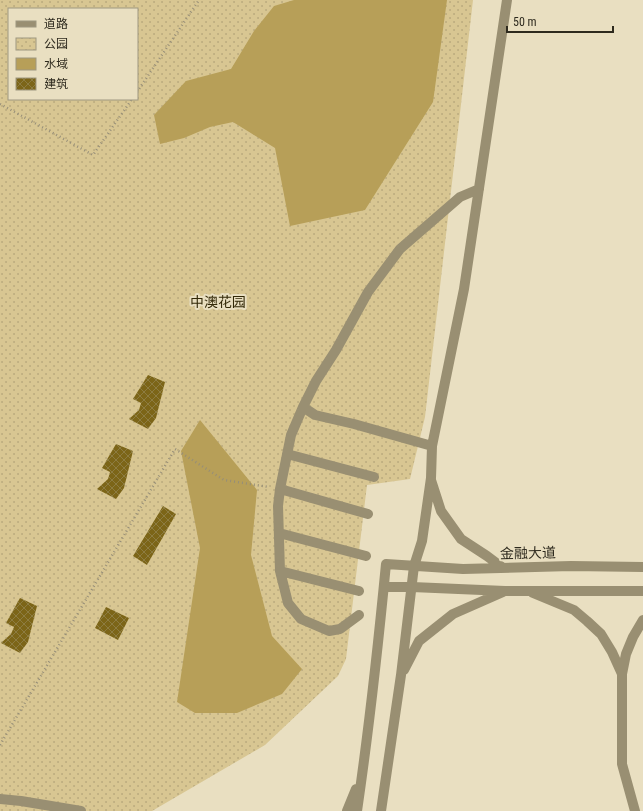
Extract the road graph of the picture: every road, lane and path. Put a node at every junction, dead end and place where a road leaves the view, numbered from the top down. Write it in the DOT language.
graph roads {
  1 [pos="199,0"];
  2 [pos="507,0"];
  3 [pos="138,91"];
  4 [pos="131,100"];
  5 [pos="0,104"];
  6 [pos="479,189"];
  7 [pos="303,407"];
  8 [pos="432,446"];
  9 [pos="287,454"];
  10 [pos="374,477"];
  11 [pos="431,478"];
  12 [pos="280,489"];
  13 [pos="368,514"];
  14 [pos="278,532"];
  15 [pos="366,556"];
  16 [pos="414,566"];
  17 [pos="643,567"];
  18 [pos="503,568"];
  19 [pos="280,571"];
  20 [pos="384,587"];
  21 [pos="412,587"];
  22 [pos="359,591"];
  23 [pos="505,591"];
  24 [pos="529,591"];
  25 [pos="643,591"];
  26 [pos="359,615"];
  27 [pos="643,620"];
  28 [pos="622,674"];
  29 [pos="401,675"];
  30 [pos="0,745"];
  31 [pos="361,778"];
  32 [pos="0,799"];
  33 [pos="81,811"];
  34 [pos="347,811"];
  35 [pos="357,811"];
  36 [pos="381,811"];
  37 [pos="635,811"];
  1 -- 3 [label="path"];
  2 -- 6 [label="street"];
  4 -- 5 [label="path"];
  6 -- 7 [label="street"];
  6 -- 8 [label="street"];
  7 -- 8 [label="street"];
  7 -- 9 [label="street"];
  8 -- 11 [label="street"];
  9 -- 10 [label="street"];
  9 -- 12 [label="street"];
  11 -- 16 [label="street"];
  11 -- 18 [label="street"];
  12 -- 13 [label="street"];
  12 -- 14 [label="street"];
  12 -- 30 [label="path"];
  14 -- 15 [label="street"];
  14 -- 19 [label="street"];
  16 -- 18 [label="street, 金融大道"];
  16 -- 20 [label="street, 金融大道"];
  16 -- 21 [label="street"];
  17 -- 18 [label="street, 金融大道"];
  19 -- 22 [label="street"];
  19 -- 26 [label="street"];
  20 -- 21 [label="street"];
  20 -- 31 [label="street"];
  21 -- 23 [label="street"];
  21 -- 29 [label="street"];
  23 -- 24 [label="street"];
  23 -- 29 [label="street"];
  24 -- 25 [label="street"];
  24 -- 28 [label="street"];
  27 -- 28 [label="street"];
  28 -- 37 [label="street"];
  29 -- 36 [label="street"];
  31 -- 34 [label="street"];
  31 -- 35 [label="street"];
  32 -- 33 [label="street"];
}
